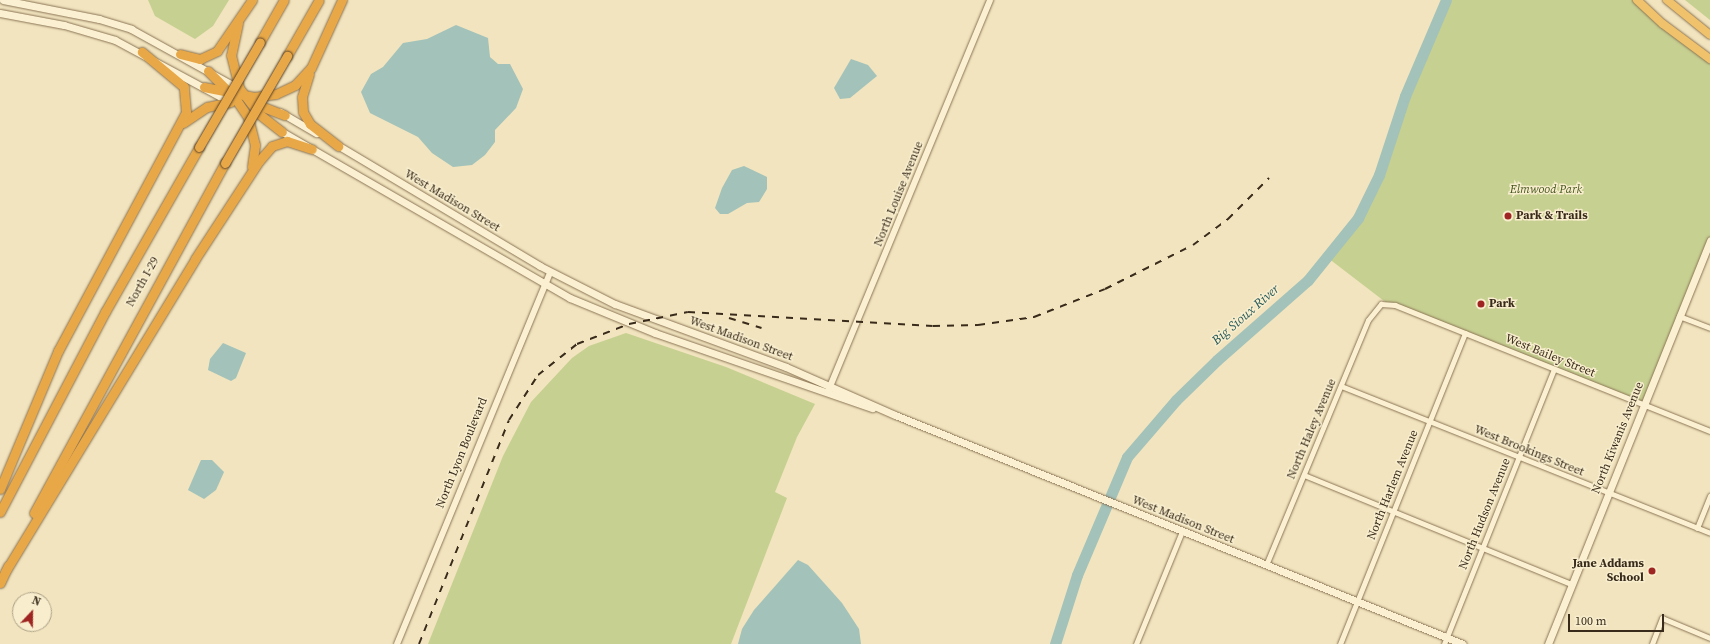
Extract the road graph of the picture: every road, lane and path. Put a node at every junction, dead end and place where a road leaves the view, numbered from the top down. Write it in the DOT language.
graph roads {
  1 [pos="3,0"];
  2 [pos="252,0"];
  3 [pos="284,0"];
  4 [pos="319,0"];
  5 [pos="342,0"];
  6 [pos="990,0"];
  7 [pos="1636,0"];
  8 [pos="1667,0"];
  9 [pos="0,12"];
  10 [pos="238,23"];
  11 [pos="1710,35"];
  12 [pos="319,50"];
  13 [pos="142,52"];
  14 [pos="180,54"];
  15 [pos="1710,59"];
  16 [pos="208,70"];
  17 [pos="204,87"];
  18 [pos="241,99"];
  19 [pos="285,115"];
  20 [pos="179,127"];
  21 [pos="282,132"];
  22 [pos="338,146"];
  23 [pos="312,149"];
  24 [pos="248,176"];
  25 [pos="1710,240"];
  26 [pos="550,272"];
  27 [pos="543,284"];
  28 [pos="1381,304"];
  29 [pos="1679,316"];
  30 [pos="1710,328"];
  31 [pos="1464,333"];
  32 [pos="1554,369"];
  33 [pos="831,385"];
  34 [pos="1341,386"];
  35 [pos="827,394"];
  36 [pos="1643,405"];
  37 [pos="895,415"];
  38 [pos="1429,423"];
  39 [pos="1710,431"];
  40 [pos="1519,458"];
  41 [pos="1304,476"];
  42 [pos="0,489"];
  43 [pos="1608,493"];
  44 [pos="1710,496"];
  45 [pos="1392,511"];
  46 [pos="0,512"];
  47 [pos="1697,528"];
  48 [pos="1182,531"];
  49 [pos="1710,533"];
  50 [pos="1482,547"];
  51 [pos="1266,565"];
  52 [pos="5,572"];
  53 [pos="0,583"];
  54 [pos="1571,584"];
  55 [pos="1357,601"];
  56 [pos="1710,638"];
  57 [pos="1445,641"];
  58 [pos="397,644"];
  59 [pos="1136,644"];
  60 [pos="1340,644"];
  61 [pos="1463,644"];
  62 [pos="1548,644"];
  63 [pos="1652,644"];
  1 -- 14 [label="main road"];
  2 -- 10 [label="highway"];
  3 -- 46 [label="highway, North I-29, bridge"];
  4 -- 52 [label="highway, North I-29, bridge"];
  5 -- 12 [label="highway"];
  6 -- 33 [label="street, North Louise Avenue"];
  7 -- 15 [label="highway"];
  8 -- 11 [label="highway"];
  9 -- 13 [label="main road"];
  10 -- 14 [label="highway"];
  10 -- 18 [label="highway"];
  12 -- 18 [label="highway"];
  12 -- 22 [label="highway"];
  13 -- 17 [label="main road"];
  13 -- 20 [label="highway"];
  14 -- 16 [label="main road"];
  16 -- 18 [label="highway"];
  17 -- 18 [label="highway"];
  18 -- 19 [label="highway"];
  18 -- 20 [label="highway"];
  18 -- 21 [label="highway"];
  18 -- 24 [label="highway"];
  19 -- 22 [label="main road, West Madison Street"];
  20 -- 42 [label="highway"];
  21 -- 23 [label="main road, West Madison Street"];
  22 -- 26 [label="main road, West Madison Street"];
  23 -- 24 [label="highway"];
  23 -- 27 [label="main road, West Madison Street"];
  24 -- 52 [label="highway"];
  25 -- 29 [label="main road, North Kiwanis Avenue"];
  26 -- 27 [label="street, North Lyon Boulevard"];
  26 -- 33 [label="main road, West Madison Street"];
  27 -- 35 [label="main road, West Madison Street"];
  27 -- 58 [label="street, North Lyon Boulevard"];
  28 -- 31 [label="street, West Bailey Street"];
  28 -- 34 [label="street, North Haley Avenue"];
  29 -- 30 [label="street"];
  29 -- 36 [label="main road, North Kiwanis Avenue"];
  31 -- 32 [label="street, West Bailey Street"];
  31 -- 38 [label="street, North Harlem Avenue"];
  32 -- 36 [label="street, West Bailey Street"];
  32 -- 40 [label="street, North Hudson Avenue"];
  33 -- 35 [label="street, North Louise Avenue"];
  33 -- 37 [label="main road, West Madison Street"];
  34 -- 38 [label="street, West Brookings Street"];
  34 -- 41 [label="street, North Haley Avenue"];
  35 -- 37 [label="main road, West Madison Street"];
  36 -- 39 [label="street, West Bailey Street"];
  36 -- 43 [label="main road, North Kiwanis Avenue"];
  37 -- 48 [label="main road, West Madison Street"];
  38 -- 40 [label="street, West Brookings Street"];
  38 -- 45 [label="street, North Harlem Avenue"];
  40 -- 43 [label="street, West Brookings Street"];
  40 -- 50 [label="street, North Hudson Avenue"];
  41 -- 45 [label="street"];
  41 -- 51 [label="street, North Haley Avenue"];
  43 -- 47 [label="street, West Brookings Street"];
  43 -- 54 [label="main road, North Kiwanis Avenue"];
  44 -- 47 [label="street"];
  45 -- 50 [label="street"];
  45 -- 55 [label="street, North Harlem Avenue"];
  47 -- 49 [label="street, West Brookings Street"];
  48 -- 51 [label="main road, West Madison Street"];
  48 -- 59 [label="street"];
  50 -- 54 [label="street"];
  50 -- 57 [label="street, North Hudson Avenue"];
  51 -- 55 [label="main road, West Madison Street"];
  52 -- 53 [label="highway, North I-29"];
  54 -- 62 [label="main road, North Kiwanis Avenue"];
  55 -- 57 [label="main road, West Madison Street"];
  55 -- 60 [label="street, North Harlem Avenue"];
  56 -- 63 [label="street"];
  57 -- 61 [label="main road, West Madison Street"];
}
